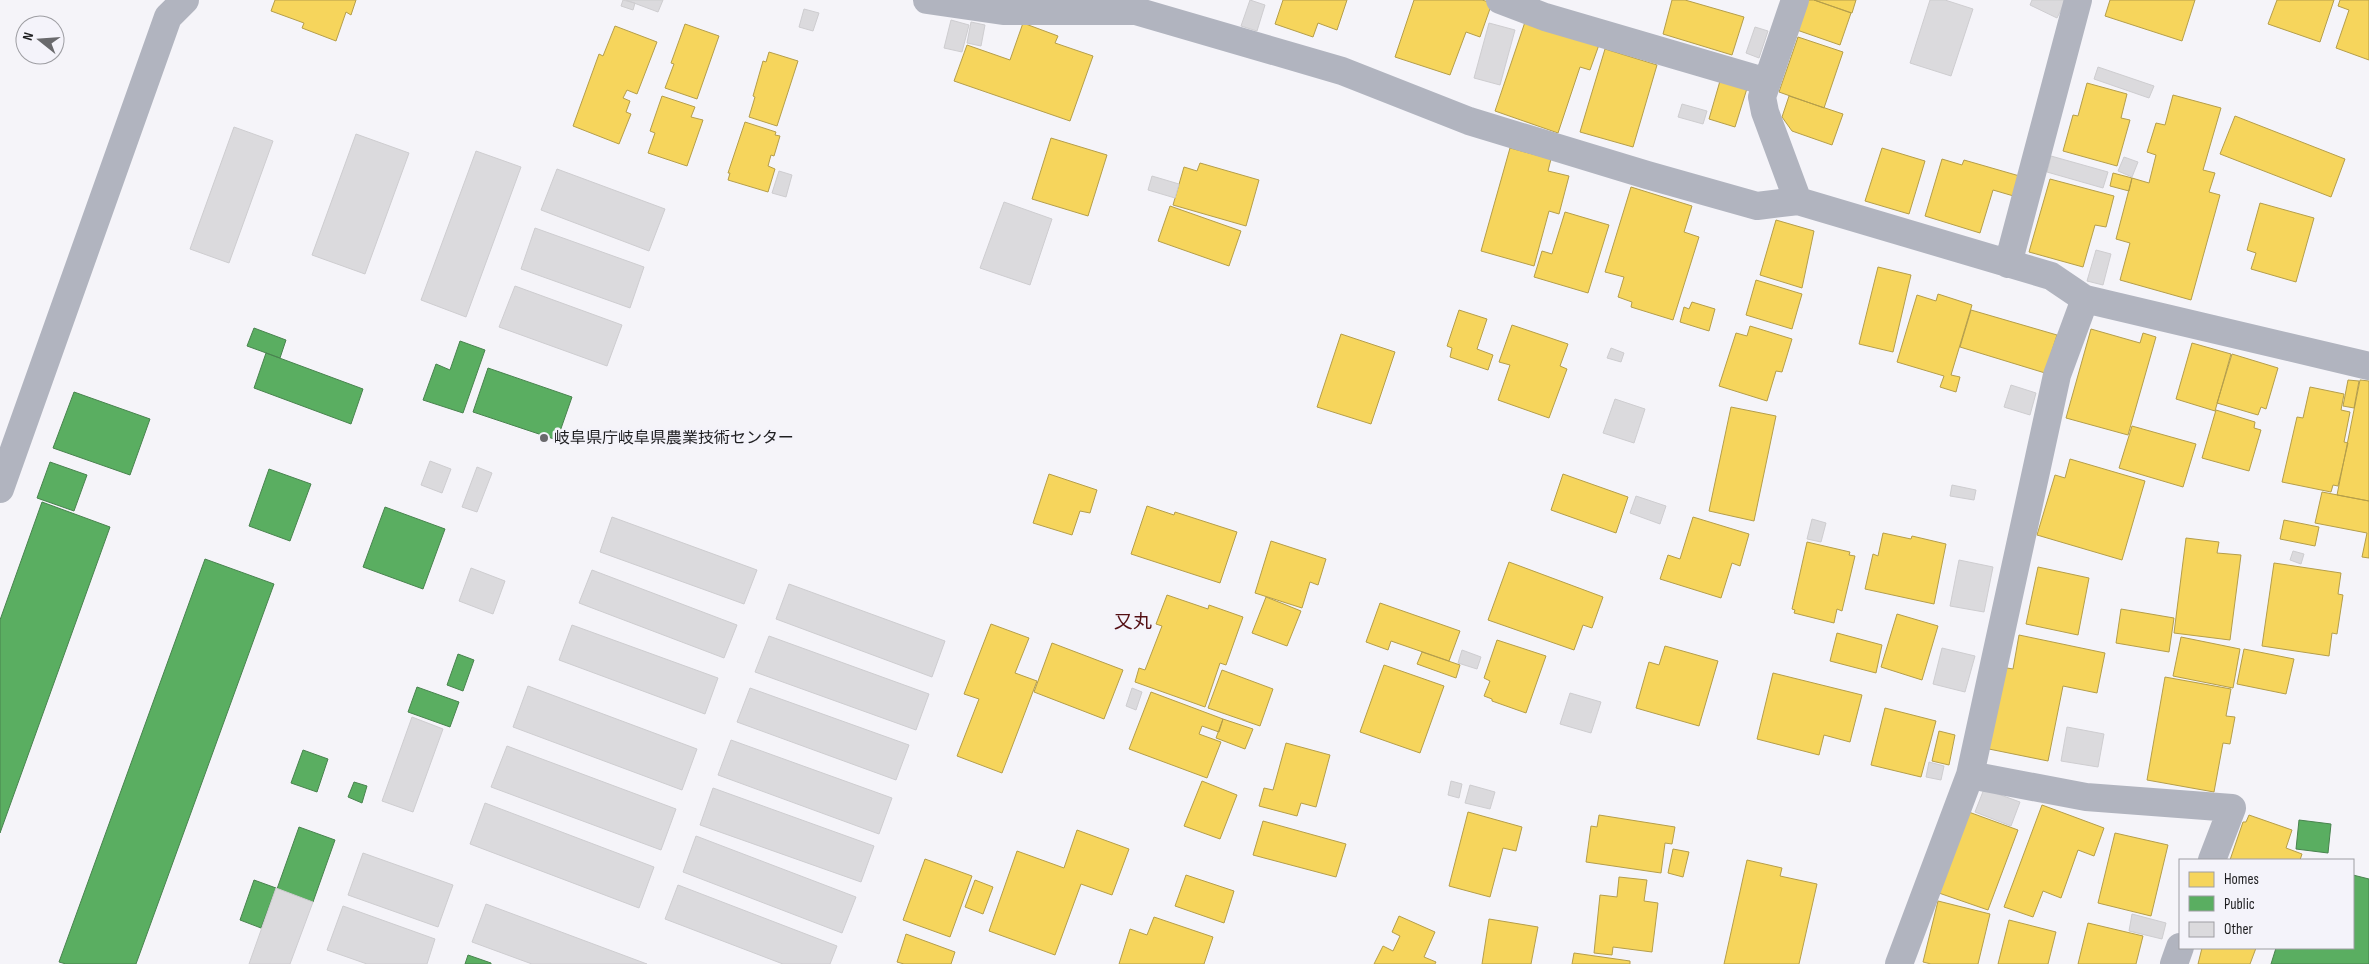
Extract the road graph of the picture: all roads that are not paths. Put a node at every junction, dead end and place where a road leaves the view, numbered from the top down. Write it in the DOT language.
graph roads {
  1 [pos="185,0"];
  2 [pos="927,0"];
  3 [pos="1500,0"];
  4 [pos="1795,0"];
  5 [pos="2078,0"];
  6 [pos="957,2"];
  7 [pos="1053,5"];
  8 [pos="1767,82"];
  9 [pos="1798,201"];
  10 [pos="2008,264"];
  11 [pos="2085,299"];
  12 [pos="2369,366"];
  13 [pos="0,489"];
  14 [pos="1970,775"];
  15 [pos="2212,859"];
  16 [pos="2179,949"];
  17 [pos="1899,964"];
  18 [pos="2174,964"];
  1 -- 13 [label="street"];
  2 -- 6 [label="street"];
  3 -- 8 [label="street"];
  4 -- 8 [label="street"];
  5 -- 10 [label="street"];
  6 -- 7 [label="street"];
  7 -- 9 [label="street"];
  8 -- 9 [label="street"];
  9 -- 10 [label="street"];
  10 -- 11 [label="street"];
  11 -- 12 [label="street"];
  11 -- 14 [label="street"];
  14 -- 15 [label="street"];
  14 -- 17 [label="street"];
  16 -- 18 [label="street"];
}
